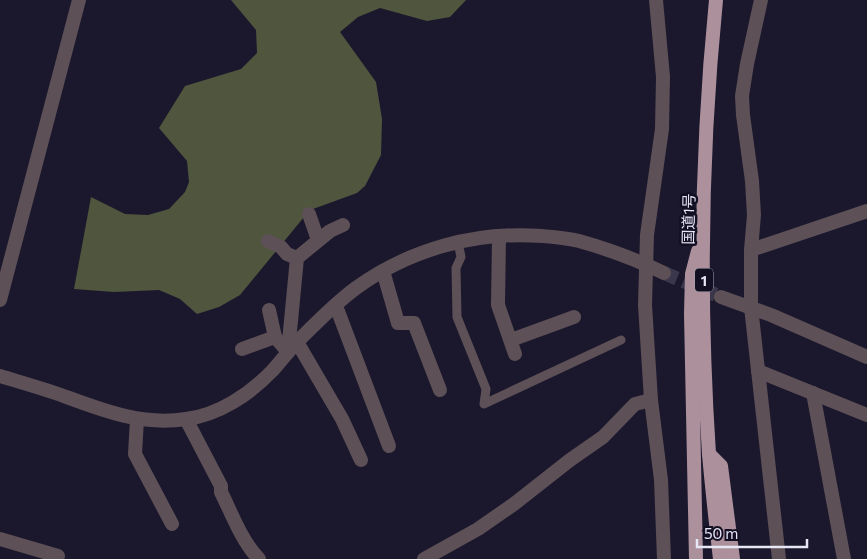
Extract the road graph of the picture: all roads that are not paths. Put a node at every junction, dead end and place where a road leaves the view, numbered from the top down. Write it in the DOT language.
graph roads {
  1 [pos="79,0"];
  2 [pos="656,0"];
  3 [pos="716,0"];
  4 [pos="761,0"];
  5 [pos="867,211"];
  6 [pos="309,214"];
  7 [pos="343,225"];
  8 [pos="703,232"];
  9 [pos="499,236"];
  10 [pos="318,240"];
  11 [pos="268,241"];
  12 [pos="458,242"];
  13 [pos="751,250"];
  14 [pos="297,258"];
  15 [pos="645,264"];
  16 [pos="383,271"];
  17 [pos="664,273"];
  18 [pos="721,297"];
  19 [pos="0,300"];
  20 [pos="336,306"];
  21 [pos="751,307"];
  22 [pos="269,310"];
  23 [pos="574,317"];
  24 [pos="275,337"];
  25 [pos="620,340"];
  26 [pos="293,347"];
  27 [pos="242,349"];
  28 [pos="867,357"];
  29 [pos="758,371"];
  30 [pos="0,376"];
  31 [pos="440,390"];
  32 [pos="813,393"];
  33 [pos="651,400"];
  34 [pos="867,415"];
  35 [pos="137,419"];
  36 [pos="186,419"];
  37 [pos="389,446"];
  38 [pos="709,454"];
  39 [pos="361,460"];
  40 [pos="172,524"];
  41 [pos="0,539"];
  42 [pos="57,559"];
  43 [pos="258,559"];
  44 [pos="424,559"];
  45 [pos="664,559"];
  46 [pos="696,559"];
  47 [pos="720,559"];
  48 [pos="732,559"];
  49 [pos="779,559"];
  50 [pos="844,559"];
  1 -- 19 [label="street"];
  2 -- 15 [label="street"];
  3 -- 8 [label="highway, 国道1号 / 1"];
  4 -- 13 [label="street"];
  5 -- 13 [label="street"];
  6 -- 10 [label="street"];
  7 -- 10 [label="street"];
  8 -- 38 [label="highway, 国道1号 / 1"];
  8 -- 46 [label="highway, 1"];
  9 -- 12 [label="street"];
  9 -- 15 [label="street"];
  9 -- 23 [label="street"];
  10 -- 14 [label="street"];
  11 -- 14 [label="street"];
  12 -- 16 [label="street"];
  12 -- 25 [label="lane"];
  13 -- 21 [label="street"];
  14 -- 26 [label="street"];
  15 -- 17 [label="street"];
  15 -- 33 [label="street"];
  16 -- 20 [label="street"];
  16 -- 31 [label="street"];
  18 -- 21 [label="street"];
  20 -- 26 [label="street"];
  20 -- 37 [label="street"];
  21 -- 28 [label="street"];
  21 -- 29 [label="street"];
  22 -- 24 [label="street"];
  24 -- 26 [label="street"];
  24 -- 27 [label="street"];
  26 -- 36 [label="street"];
  26 -- 39 [label="street"];
  29 -- 32 [label="street"];
  29 -- 49 [label="street"];
  30 -- 35 [label="street"];
  32 -- 34 [label="street"];
  32 -- 50 [label="street"];
  33 -- 44 [label="street"];
  33 -- 45 [label="street"];
  35 -- 36 [label="street"];
  35 -- 40 [label="street"];
  36 -- 43 [label="street"];
  38 -- 47 [label="highway, 国道1号 / 1"];
  38 -- 48 [label="highway, 1"];
  41 -- 42 [label="street"];
}
